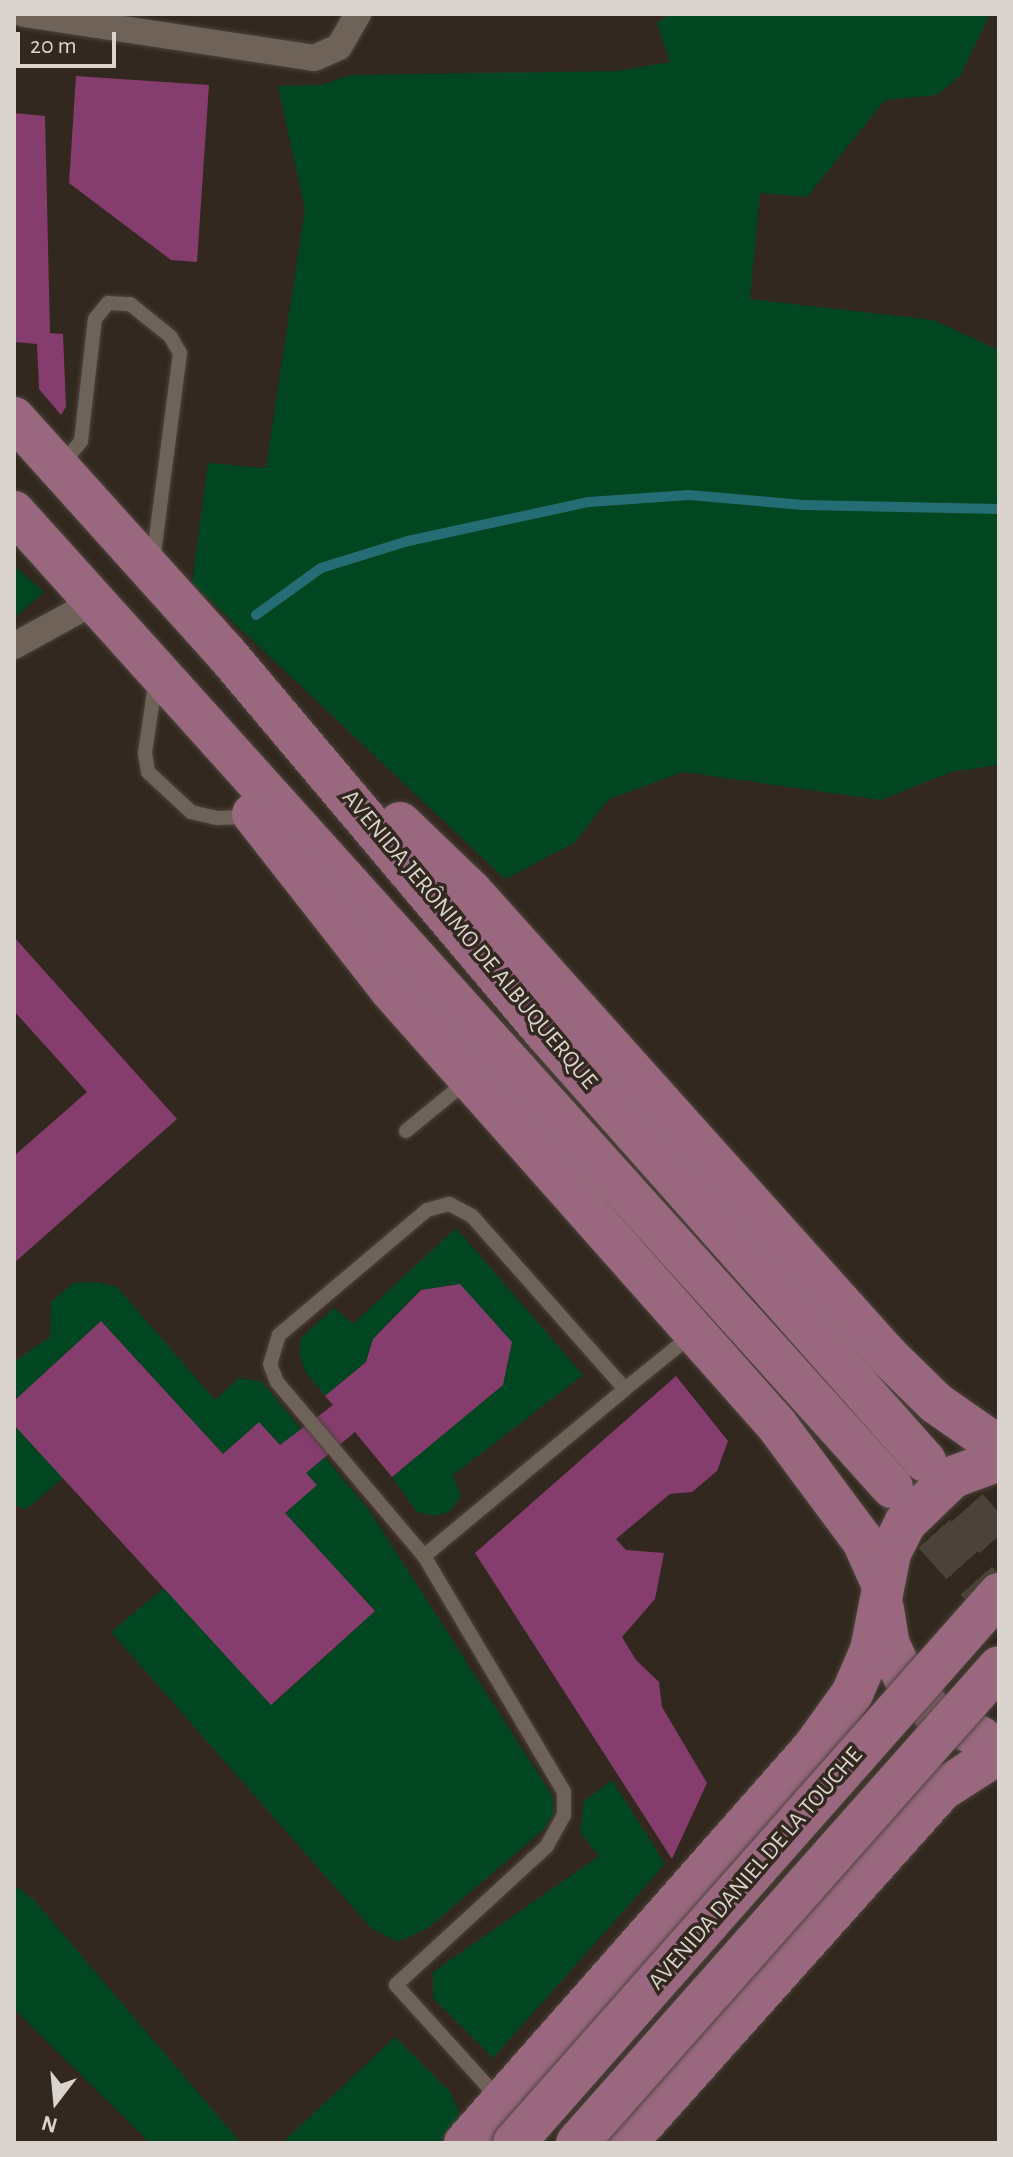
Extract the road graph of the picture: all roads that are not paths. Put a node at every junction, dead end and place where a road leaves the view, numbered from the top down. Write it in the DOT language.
graph roads {
  1 [pos="24,14"];
  2 [pos="358,14"];
  3 [pos="14,418"];
  4 [pos="58,467"];
  5 [pos="14,512"];
  6 [pos="152,571"];
  7 [pos="94,602"];
  8 [pos="14,646"];
  9 [pos="224,651"];
  10 [pos="155,685"];
  11 [pos="255,817"];
  12 [pos="471,1078"];
  13 [pos="406,1131"];
  14 [pos="695,1332"];
  15 [pos="625,1389"];
  16 [pos="999,1447"];
  17 [pos="999,1460"];
  18 [pos="925,1461"];
  19 [pos="892,1487"];
  20 [pos="424,1556"];
  21 [pos="999,1594"];
  22 [pos="882,1595"];
  23 [pos="999,1667"];
  24 [pos="999,1743"];
  25 [pos="999,1753"];
  26 [pos="501,2101"];
  27 [pos="465,2143"];
  28 [pos="514,2143"];
  29 [pos="577,2143"];
  30 [pos="626,2143"];
  1 -- 2 [label="street"];
  3 -- 4 [label="main road, AVENIDA JERÔNIMO DE ALBUQUERQUE"];
  4 -- 6 [label="main road, AVENIDA JERÔNIMO DE ALBUQUERQUE"];
  4 -- 6 [label="lane"];
  5 -- 7 [label="main road, AVENIDA JERÔNIMO DE ALBUQUERQUE"];
  6 -- 9 [label="main road, AVENIDA JERÔNIMO DE ALBUQUERQUE"];
  7 -- 8 [label="street"];
  7 -- 10 [label="main road"];
  7 -- 19 [label="main road, AVENIDA JERÔNIMO DE ALBUQUERQUE"];
  9 -- 16 [label="main road"];
  9 -- 18 [label="main road, AVENIDA JERÔNIMO DE ALBUQUERQUE"];
  10 -- 11 [label="main road"];
  10 -- 11 [label="lane"];
  11 -- 12 [label="main road"];
  12 -- 13 [label="lane"];
  12 -- 14 [label="main road"];
  14 -- 15 [label="lane"];
  14 -- 22 [label="main road"];
  15 -- 20 [label="lane"];
  15 -- 20 [label="lane"];
  17 -- 22 [label="main road"];
  20 -- 26 [label="lane"];
  21 -- 28 [label="main road, AVENIDA DANIEL DE LA TOUCHE, bridge"];
  22 -- 24 [label="main road"];
  22 -- 26 [label="main road"];
  23 -- 29 [label="main road, AVENIDA DANIEL DE LA TOUCHE, bridge"];
  25 -- 30 [label="main road"];
  26 -- 27 [label="main road"];
}
